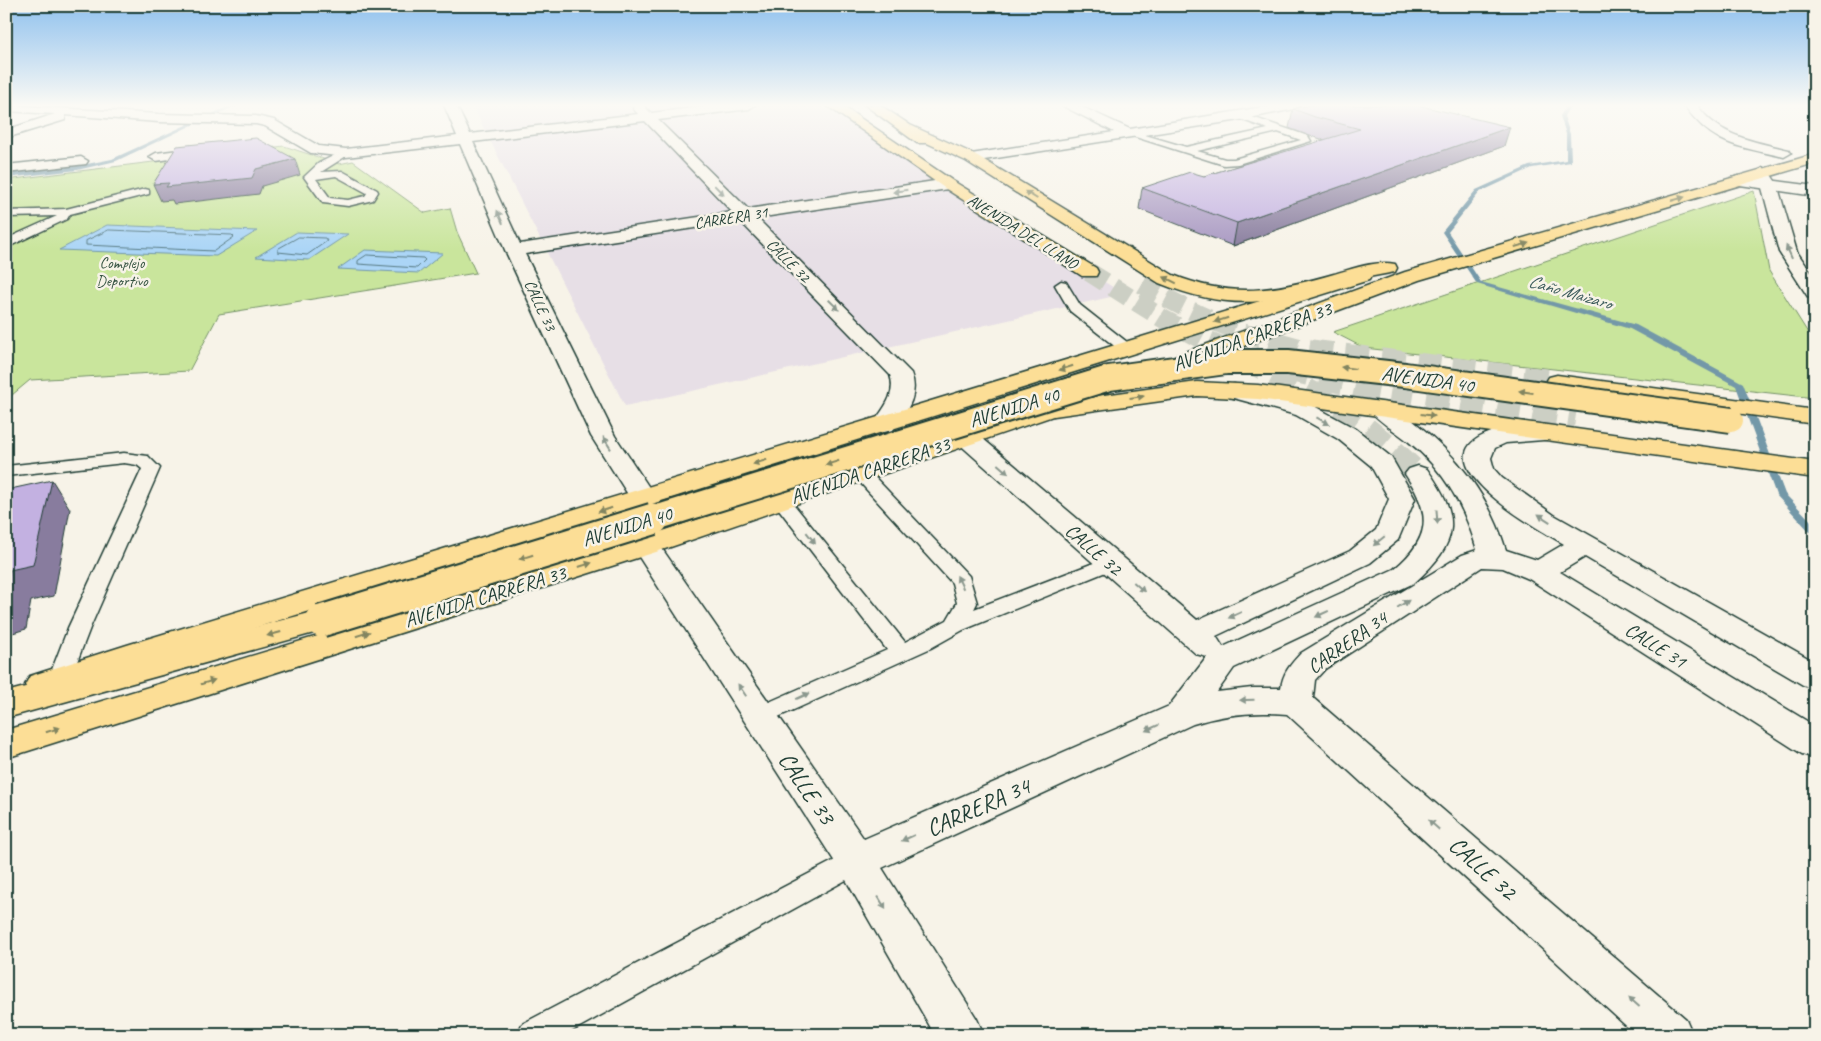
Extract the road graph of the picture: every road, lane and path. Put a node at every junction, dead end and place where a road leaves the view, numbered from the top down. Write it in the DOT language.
graph roads {
  1 [pos="184,154"];
  2 [pos="345,154"];
  3 [pos="471,154"];
  4 [pos="684,154"];
  5 [pos="903,154"];
  6 [pos="950,154"];
  7 [pos="1029,154"];
  8 [pos="1197,154"];
  9 [pos="1263,154"];
  10 [pos="1782,154"];
  11 [pos="156,157"];
  12 [pos="1815,158"];
  13 [pos="81,161"];
  14 [pos="970,166"];
  15 [pos="6,169"];
  16 [pos="309,177"];
  17 [pos="1766,178"];
  18 [pos="1815,182"];
  19 [pos="948,184"];
  20 [pos="1815,191"];
  21 [pos="145,192"];
  22 [pos="66,212"];
  23 [pos="6,214"];
  24 [pos="744,215"];
  25 [pos="40,229"];
  26 [pos="6,231"];
  27 [pos="6,244"];
  28 [pos="514,250"];
  29 [pos="1471,252"];
  30 [pos="1442,260"];
  31 [pos="1388,268"];
  32 [pos="1089,272"];
  33 [pos="1061,285"];
  34 [pos="1815,293"];
  35 [pos="1127,349"];
  36 [pos="1162,369"];
  37 [pos="1557,382"];
  38 [pos="1228,390"];
  39 [pos="1380,408"];
  40 [pos="1054,409"];
  41 [pos="1815,417"];
  42 [pos="1778,419"];
  43 [pos="884,425"];
  44 [pos="1566,427"];
  45 [pos="1815,430"];
  46 [pos="966,437"];
  47 [pos="1810,463"];
  48 [pos="6,471"];
  49 [pos="861,473"];
  50 [pos="1418,474"];
  51 [pos="643,498"];
  52 [pos="781,500"];
  53 [pos="1585,544"];
  54 [pos="646,546"];
  55 [pos="1493,556"];
  56 [pos="1111,563"];
  57 [pos="1539,572"];
  58 [pos="955,626"];
  59 [pos="1193,634"];
  60 [pos="901,652"];
  61 [pos="1223,660"];
  62 [pos="1815,677"];
  63 [pos="59,680"];
  64 [pos="6,695"];
  65 [pos="1296,702"];
  66 [pos="6,705"];
  67 [pos="1181,715"];
  68 [pos="759,716"];
  69 [pos="6,744"];
  70 [pos="1815,744"];
  71 [pos="856,861"];
  72 [pos="533,1035"];
  73 [pos="961,1035"];
  74 [pos="1670,1035"];
  1 -- 11 [label="street"];
  2 -- 16 [label="lane"];
  28 -- 3 [label="street, CALLE 33, one-way"];
  4 -- 24 [label="street, CALLE 32, one-way"];
  5 -- 19 [label="main road, AVENIDA DEL LLANO"];
  6 -- 14 [label="main road"];
  7 -- 14 [label="street"];
  8 -- 9 [label="lane"];
  10 -- 29 [label="main road, AVENIDA CARRERA 33"];
  12 -- 17 [label="main road, AVENIDA CARRERA 33"];
  13 -- 15 [label="street"];
  31 -- 14 [label="main road, one-way"];
  16 -- 16 [label="lane"];
  17 -- 18 [label="street"];
  17 -- 20 [label="street"];
  29 -- 17 [label="main road, AVENIDA CARRERA 33, one-way"];
  34 -- 17 [label="street, one-way"];
  19 -- 24 [label="street, CARRERA 31, one-way"];
  19 -- 32 [label="main road, AVENIDA DEL LLANO"];
  21 -- 22 [label="lane"];
  22 -- 23 [label="lane"];
  22 -- 25 [label="lane"];
  24 -- 28 [label="street, CARRERA 31"];
  24 -- 43 [label="street, CALLE 32, one-way"];
  25 -- 26 [label="lane"];
  25 -- 27 [label="lane"];
  51 -- 28 [label="street, CALLE 33, one-way"];
  29 -- 30 [label="main road, AVENIDA CARRERA 33"];
  30 -- 31 [label="main road, AVENIDA CARRERA 33"];
  30 -- 36 [label="main road, AVENIDA CARRERA 33"];
  31 -- 35 [label="main road, AVENIDA CARRERA 33, one-way"];
  33 -- 35 [label="lane"];
  35 -- 43 [label="main road, AVENIDA CARRERA 33, one-way"];
  36 -- 40 [label="main road, AVENIDA CARRERA 33"];
  42 -- 36 [label="main road, AVENIDA 40, one-way, bridge"];
  36 -- 66 [label="main road, AVENIDA 40, one-way, bridge"];
  37 -- 42 [label="main road"];
  38 -- 39 [label="main road"];
  40 -- 38 [label="main road, one-way"];
  38 -- 59 [label="street, one-way"];
  39 -- 44 [label="main road, one-way"];
  39 -- 55 [label="street"];
  40 -- 46 [label="main road, AVENIDA CARRERA 33"];
  41 -- 42 [label="main road"];
  42 -- 45 [label="main road"];
  43 -- 51 [label="main road, AVENIDA CARRERA 33, one-way"];
  44 -- 47 [label="main road"];
  53 -- 44 [label="street, one-way"];
  46 -- 49 [label="main road, AVENIDA CARRERA 33"];
  46 -- 56 [label="street, CALLE 32, one-way"];
  48 -- 63 [label="lane"];
  49 -- 52 [label="main road, AVENIDA CARRERA 33"];
  58 -- 49 [label="lane, one-way"];
  50 -- 61 [label="street, one-way"];
  51 -- 63 [label="main road, AVENIDA CARRERA 33, one-way"];
  52 -- 54 [label="main road, AVENIDA CARRERA 33"];
  52 -- 60 [label="lane, one-way"];
  53 -- 57 [label="street"];
  53 -- 62 [label="street"];
  68 -- 54 [label="street, CALLE 33, one-way"];
  69 -- 54 [label="main road, AVENIDA CARRERA 33, one-way"];
  55 -- 57 [label="street, CALLE 31"];
  65 -- 55 [label="street, CARRERA 34, one-way"];
  56 -- 58 [label="lane"];
  56 -- 59 [label="street, CALLE 32, one-way"];
  57 -- 70 [label="street, CALLE 31"];
  58 -- 60 [label="lane"];
  59 -- 61 [label="street, CALLE 32"];
  68 -- 60 [label="lane, one-way"];
  61 -- 67 [label="street, CARRERA 34"];
  63 -- 64 [label="main road, AVENIDA CARRERA 33"];
  65 -- 67 [label="street, CARRERA 34, one-way"];
  74 -- 65 [label="street, CALLE 32, one-way"];
  67 -- 71 [label="street, CARRERA 34, one-way"];
  68 -- 71 [label="street, CALLE 33"];
  71 -- 72 [label="lane"];
  71 -- 73 [label="street, CALLE 33, one-way"];
}
